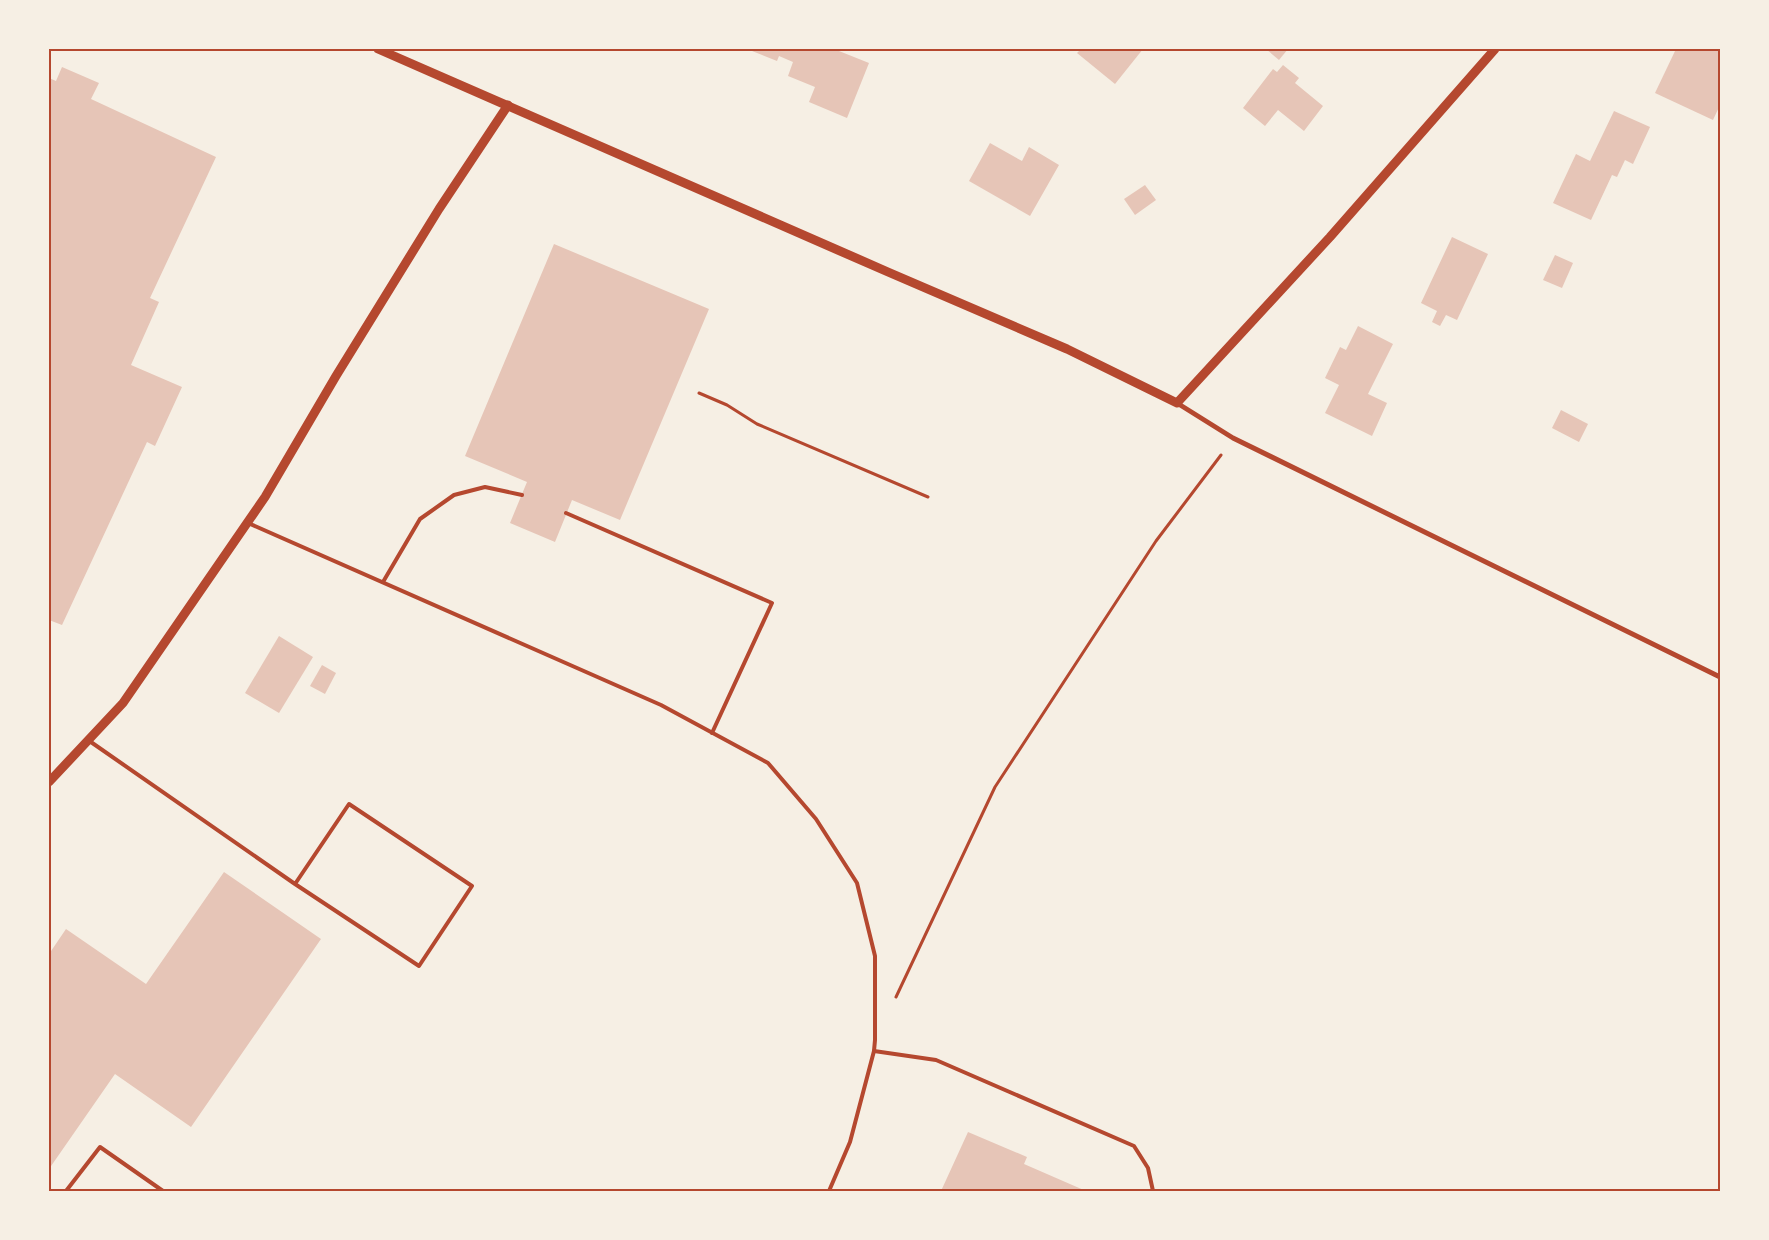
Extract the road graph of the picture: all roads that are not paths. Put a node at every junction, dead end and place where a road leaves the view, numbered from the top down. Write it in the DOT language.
graph roads {
  1 [pos="378,49"];
  2 [pos="1495,49"];
  3 [pos="508,105"];
  4 [pos="1177,403"];
  5 [pos="522,495"];
  6 [pos="566,513"];
  7 [pos="248,523"];
  8 [pos="383,582"];
  9 [pos="1720,677"];
  10 [pos="712,733"];
  11 [pos="88,740"];
  12 [pos="49,782"];
  13 [pos="295,884"];
  14 [pos="874,1051"];
  15 [pos="66,1191"];
  16 [pos="163,1191"];
  17 [pos="829,1191"];
  18 [pos="1153,1191"];
  1 -- 3 [label="street"];
  2 -- 4 [label="street"];
  3 -- 4 [label="street"];
  3 -- 7 [label="street"];
  4 -- 9 [label="street"];
  5 -- 8 [label="lane"];
  6 -- 10 [label="lane"];
  7 -- 8 [label="lane"];
  7 -- 11 [label="street"];
  8 -- 10 [label="lane"];
  10 -- 14 [label="lane"];
  11 -- 12 [label="street"];
  11 -- 13 [label="lane"];
  13 -- 13 [label="lane"];
  14 -- 17 [label="lane"];
  14 -- 18 [label="lane"];
  15 -- 16 [label="lane"];
}
